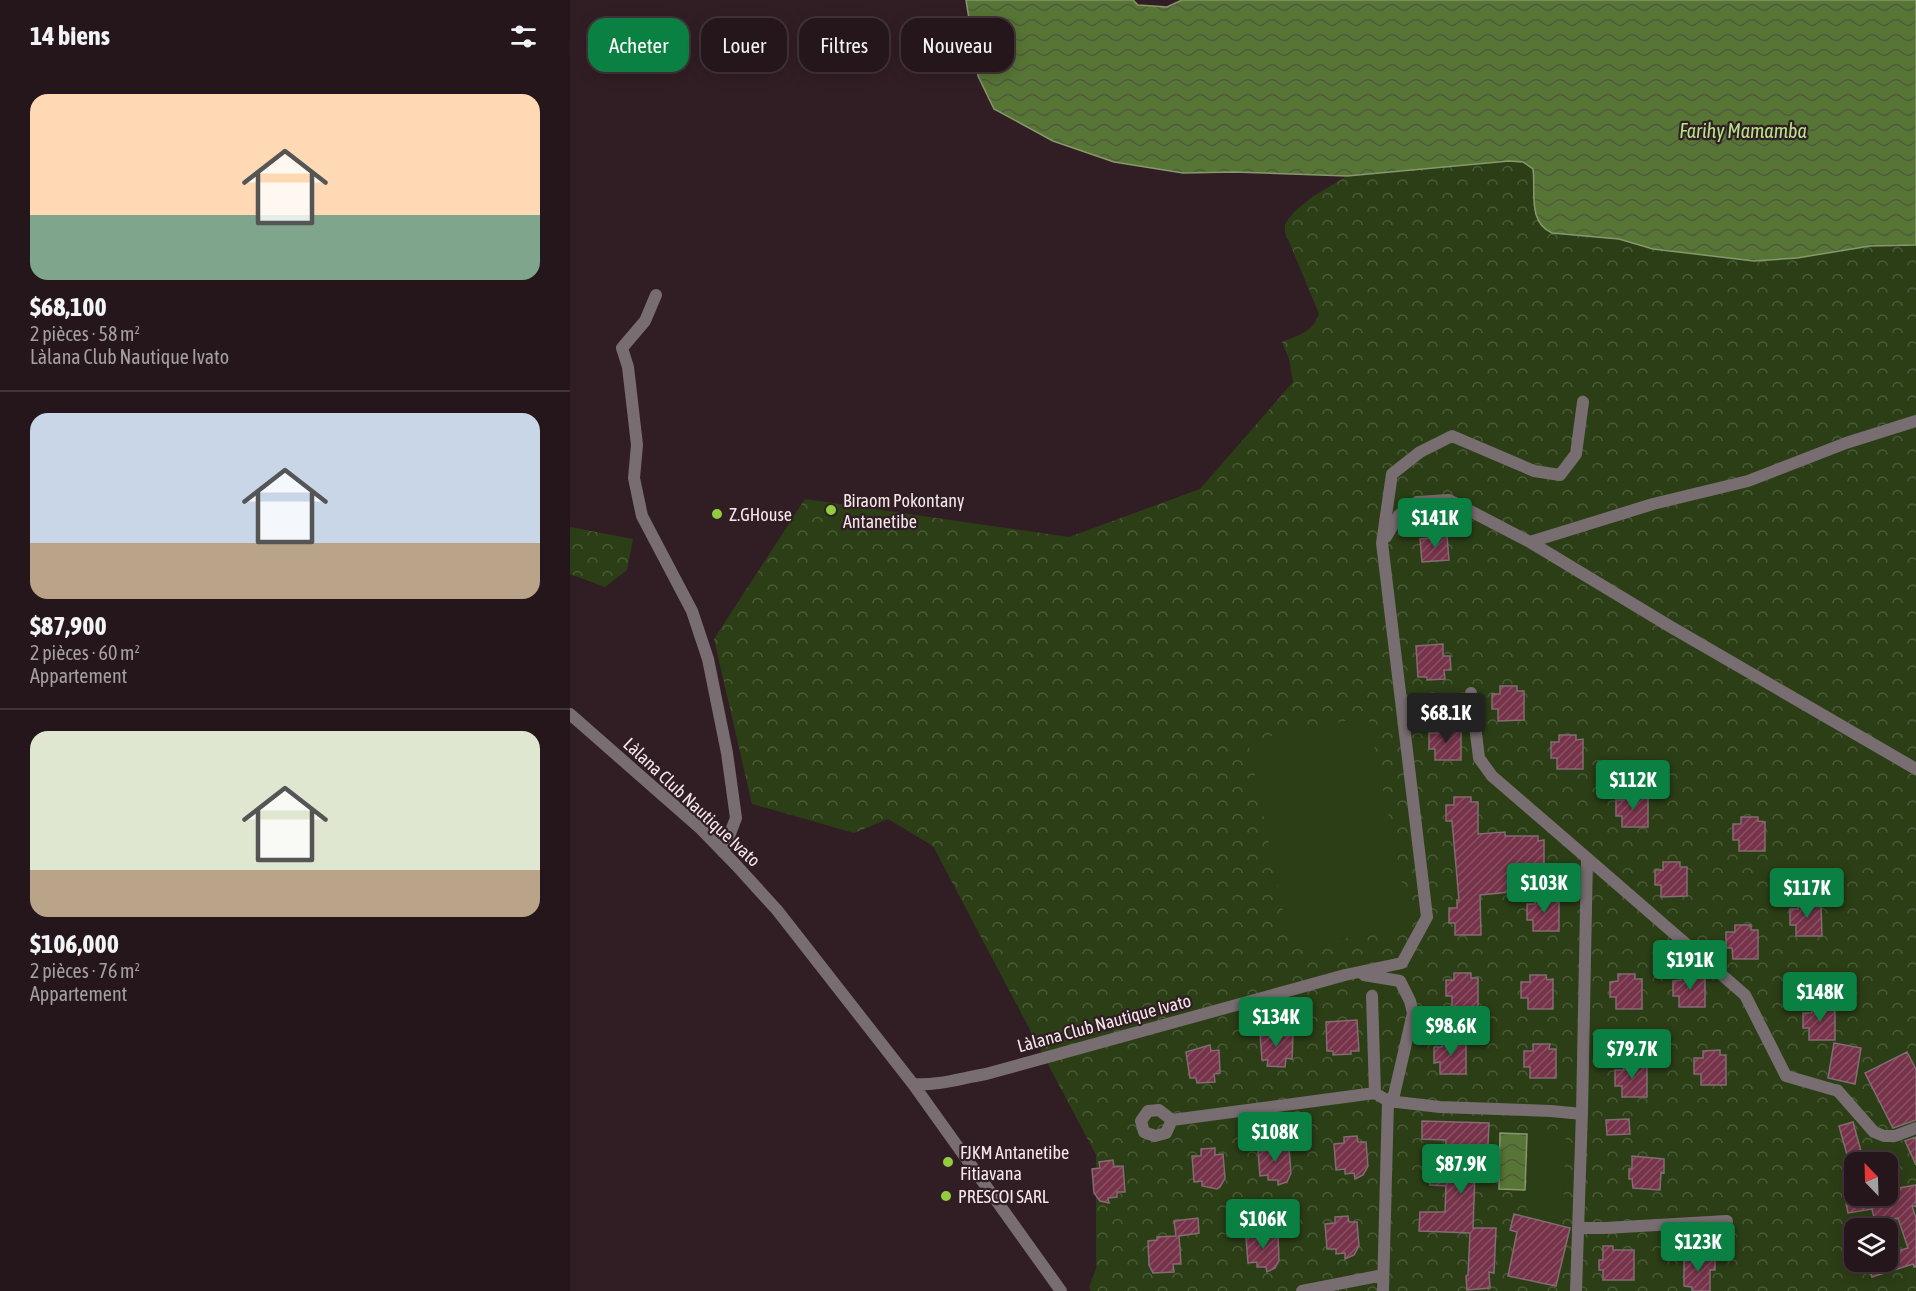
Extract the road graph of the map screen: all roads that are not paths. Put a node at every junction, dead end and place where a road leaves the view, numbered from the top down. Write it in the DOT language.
graph roads {
  1 [pos="656,295"];
  2 [pos="1583,402"];
  3 [pos="1916,421"];
  4 [pos="1530,542"];
  5 [pos="1382,543"];
  6 [pos="1471,693"];
  7 [pos="570,714"];
  8 [pos="1916,769"];
  9 [pos="723,852"];
  10 [pos="1587,858"];
  11 [pos="1351,974"];
  12 [pos="1372,996"];
  13 [pos="913,1084"];
  14 [pos="1375,1094"];
  15 [pos="1388,1101"];
  16 [pos="1582,1114"];
  17 [pos="1172,1120"];
  18 [pos="1916,1128"];
  19 [pos="1727,1221"];
  20 [pos="1578,1228"];
  21 [pos="1383,1275"];
  22 [pos="1061,1291"];
  23 [pos="1302,1291"];
  24 [pos="1383,1291"];
  25 [pos="1576,1291"];
  1 -- 9 [label="street"];
  2 -- 5 [label="street, Làlana Club Nautique Ivato"];
  3 -- 4 [label="street"];
  4 -- 5 [label="street"];
  4 -- 8 [label="street"];
  5 -- 11 [label="street, Làlana Club Nautique Ivato"];
  6 -- 10 [label="street"];
  7 -- 9 [label="street, Làlana Club Nautique Ivato"];
  9 -- 13 [label="street, Làlana Club Nautique Ivato"];
  10 -- 16 [label="street"];
  10 -- 18 [label="street"];
  11 -- 13 [label="street, Làlana Club Nautique Ivato"];
  11 -- 15 [label="street"];
  12 -- 14 [label="street"];
  13 -- 22 [label="street"];
  14 -- 15 [label="street"];
  14 -- 17 [label="street"];
  15 -- 16 [label="street"];
  15 -- 21 [label="street"];
  16 -- 20 [label="street"];
  19 -- 20 [label="street"];
  20 -- 25 [label="street"];
  21 -- 23 [label="street"];
  21 -- 24 [label="street"];
}
